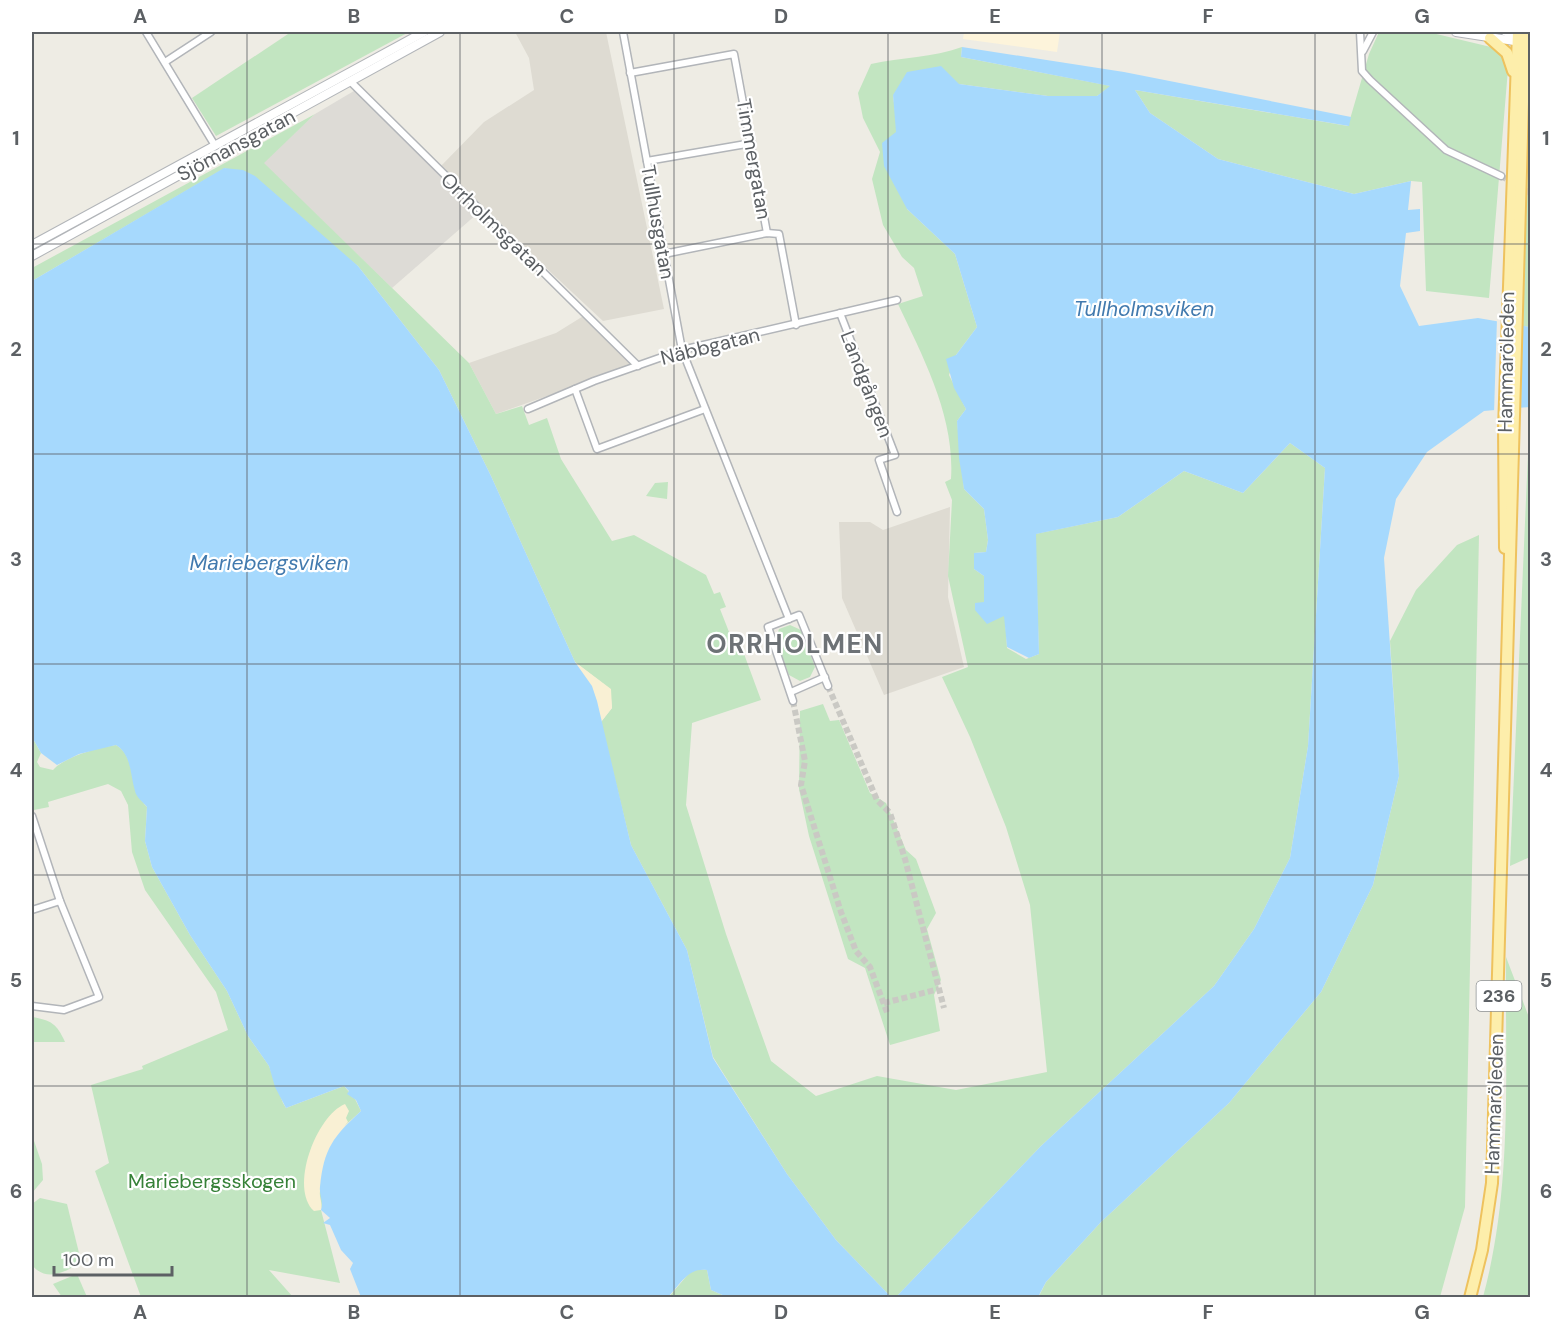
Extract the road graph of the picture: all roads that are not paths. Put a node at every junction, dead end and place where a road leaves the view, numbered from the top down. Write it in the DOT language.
graph roads {
  1 [pos="146,32"];
  2 [pos="211,32"];
  3 [pos="424,32"];
  4 [pos="440,32"];
  5 [pos="623,32"];
  6 [pos="1360,32"];
  7 [pos="1373,32"];
  8 [pos="1456,32"];
  9 [pos="1506,32"];
  10 [pos="1522,36"];
  11 [pos="1490,38"];
  12 [pos="1363,52"];
  13 [pos="165,62"];
  14 [pos="630,73"];
  15 [pos="1515,78"];
  16 [pos="351,82"];
  17 [pos="752,143"];
  18 [pos="214,144"];
  19 [pos="647,161"];
  20 [pos="1501,176"];
  21 [pos="767,233"];
  22 [pos="32,245"];
  23 [pos="664,254"];
  24 [pos="32,256"];
  25 [pos="1513,295"];
  26 [pos="897,300"];
  27 [pos="840,313"];
  28 [pos="796,325"];
  29 [pos="682,350"];
  30 [pos="638,366"];
  31 [pos="575,389"];
  32 [pos="528,409"];
  33 [pos="705,409"];
  34 [pos="897,512"];
  35 [pos="789,619"];
  36 [pos="825,677"];
  37 [pos="828,686"];
  38 [pos="791,692"];
  39 [pos="793,701"];
  40 [pos="32,816"];
  41 [pos="35,834"];
  42 [pos="60,901"];
  43 [pos="32,910"];
  44 [pos="32,1006"];
  45 [pos="1470,1298"];
  1 -- 13 [label="street"];
  2 -- 13 [label="street"];
  3 -- 18 [label="street, Sjömansgatan"];
  4 -- 16 [label="street, Sjömansgatan"];
  5 -- 14 [label="street, Tullhusgatan"];
  6 -- 12 [label="street"];
  7 -- 12 [label="street"];
  8 -- 11 [label="street"];
  9 -- 10 [label="street"];
  10 -- 11 [label="street"];
  10 -- 15 [label="main road, Hammaröleden / 236"];
  10 -- 25 [label="main road, Hammaröleden / 236"];
  11 -- 15 [label="main road"];
  12 -- 20 [label="street"];
  13 -- 18 [label="street"];
  14 -- 17 [label="street, Timmergatan"];
  14 -- 19 [label="street, Tullhusgatan"];
  15 -- 25 [label="main road, Hammaröleden / 236"];
  16 -- 24 [label="street, Sjömansgatan"];
  16 -- 30 [label="street, Orrholmsgatan"];
  17 -- 19 [label="street"];
  17 -- 21 [label="street, Timmergatan"];
  18 -- 22 [label="street, Sjömansgatan"];
  19 -- 23 [label="street, Tullhusgatan"];
  21 -- 23 [label="street"];
  21 -- 28 [label="street, Timmergatan"];
  23 -- 29 [label="street, Tullhusgatan"];
  25 -- 45 [label="main road, Hammaröleden / 236"];
  26 -- 27 [label="street, Näbbgatan"];
  27 -- 28 [label="street, Näbbgatan"];
  27 -- 34 [label="street, Landgången"];
  28 -- 29 [label="street, Näbbgatan"];
  29 -- 30 [label="street, Näbbgatan"];
  29 -- 33 [label="street, Tullhusgatan"];
  30 -- 31 [label="street, Näbbgatan"];
  31 -- 32 [label="street, Näbbgatan"];
  31 -- 33 [label="street"];
  33 -- 35 [label="street, Tullhusgatan"];
  35 -- 36 [label="street"];
  35 -- 38 [label="street"];
  36 -- 37 [label="street"];
  36 -- 38 [label="street"];
  38 -- 39 [label="street"];
  40 -- 41 [label="street"];
  41 -- 42 [label="street"];
  42 -- 43 [label="street"];
  42 -- 44 [label="street"];
}
